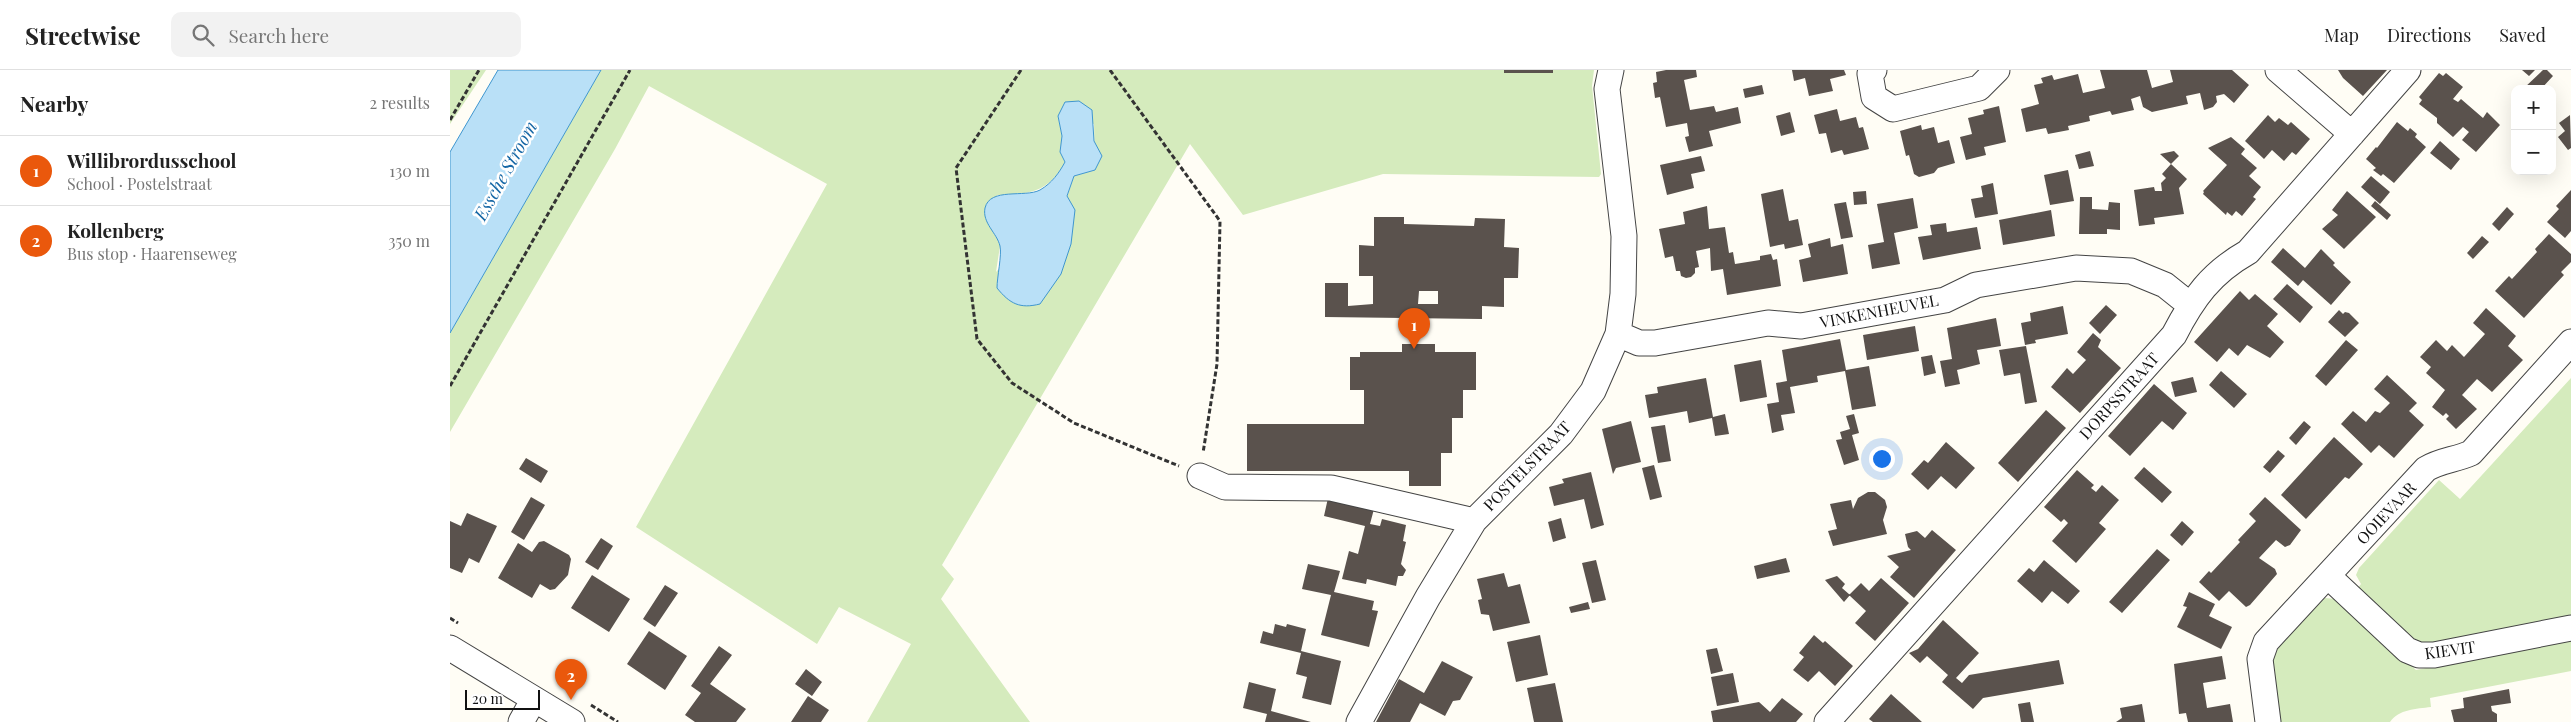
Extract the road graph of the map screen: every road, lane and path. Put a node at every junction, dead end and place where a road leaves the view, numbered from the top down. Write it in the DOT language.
graph roads {
  1 [pos="479,70"];
  2 [pos="630,70"];
  3 [pos="1021,70"];
  4 [pos="1110,70"];
  5 [pos="1610,70"];
  6 [pos="1874,70"];
  7 [pos="1997,70"];
  8 [pos="2278,70"];
  9 [pos="2408,70"];
  10 [pos="450,120"];
  11 [pos="2352,134"];
  12 [pos="2190,304"];
  13 [pos="1618,334"];
  14 [pos="2571,342"];
  15 [pos="450,386"];
  16 [pos="1200,476"];
  17 [pos="1474,521"];
  18 [pos="2328,576"];
  19 [pos="2571,628"];
  20 [pos="450,648"];
  21 [pos="534,699"];
  22 [pos="521,722"];
  23 [pos="572,722"];
  24 [pos="1359,722"];
  25 [pos="1827,722"];
  26 [pos="2268,722"];
  1 -- 10 [label="path"];
  2 -- 15 [label="path"];
  3 -- 16 [label="path"];
  4 -- 16 [label="path"];
  5 -- 13 [label="street, POSTELSTRAAT"];
  6 -- 7 [label="street"];
  8 -- 11 [label="street"];
  9 -- 11 [label="street, DORPSSTRAAT"];
  11 -- 12 [label="street, DORPSSTRAAT"];
  12 -- 13 [label="street, VINKENHEUVEL"];
  12 -- 25 [label="street, DORPSSTRAAT"];
  13 -- 17 [label="street, POSTELSTRAAT"];
  14 -- 18 [label="street, OOIEVAAR"];
  16 -- 17 [label="street"];
  17 -- 24 [label="street, POSTELSTRAAT"];
  18 -- 19 [label="street, KIEVIT"];
  18 -- 26 [label="street, OOIEVAAR"];
  20 -- 21 [label="street"];
  21 -- 22 [label="street"];
  21 -- 23 [label="street"];
}
